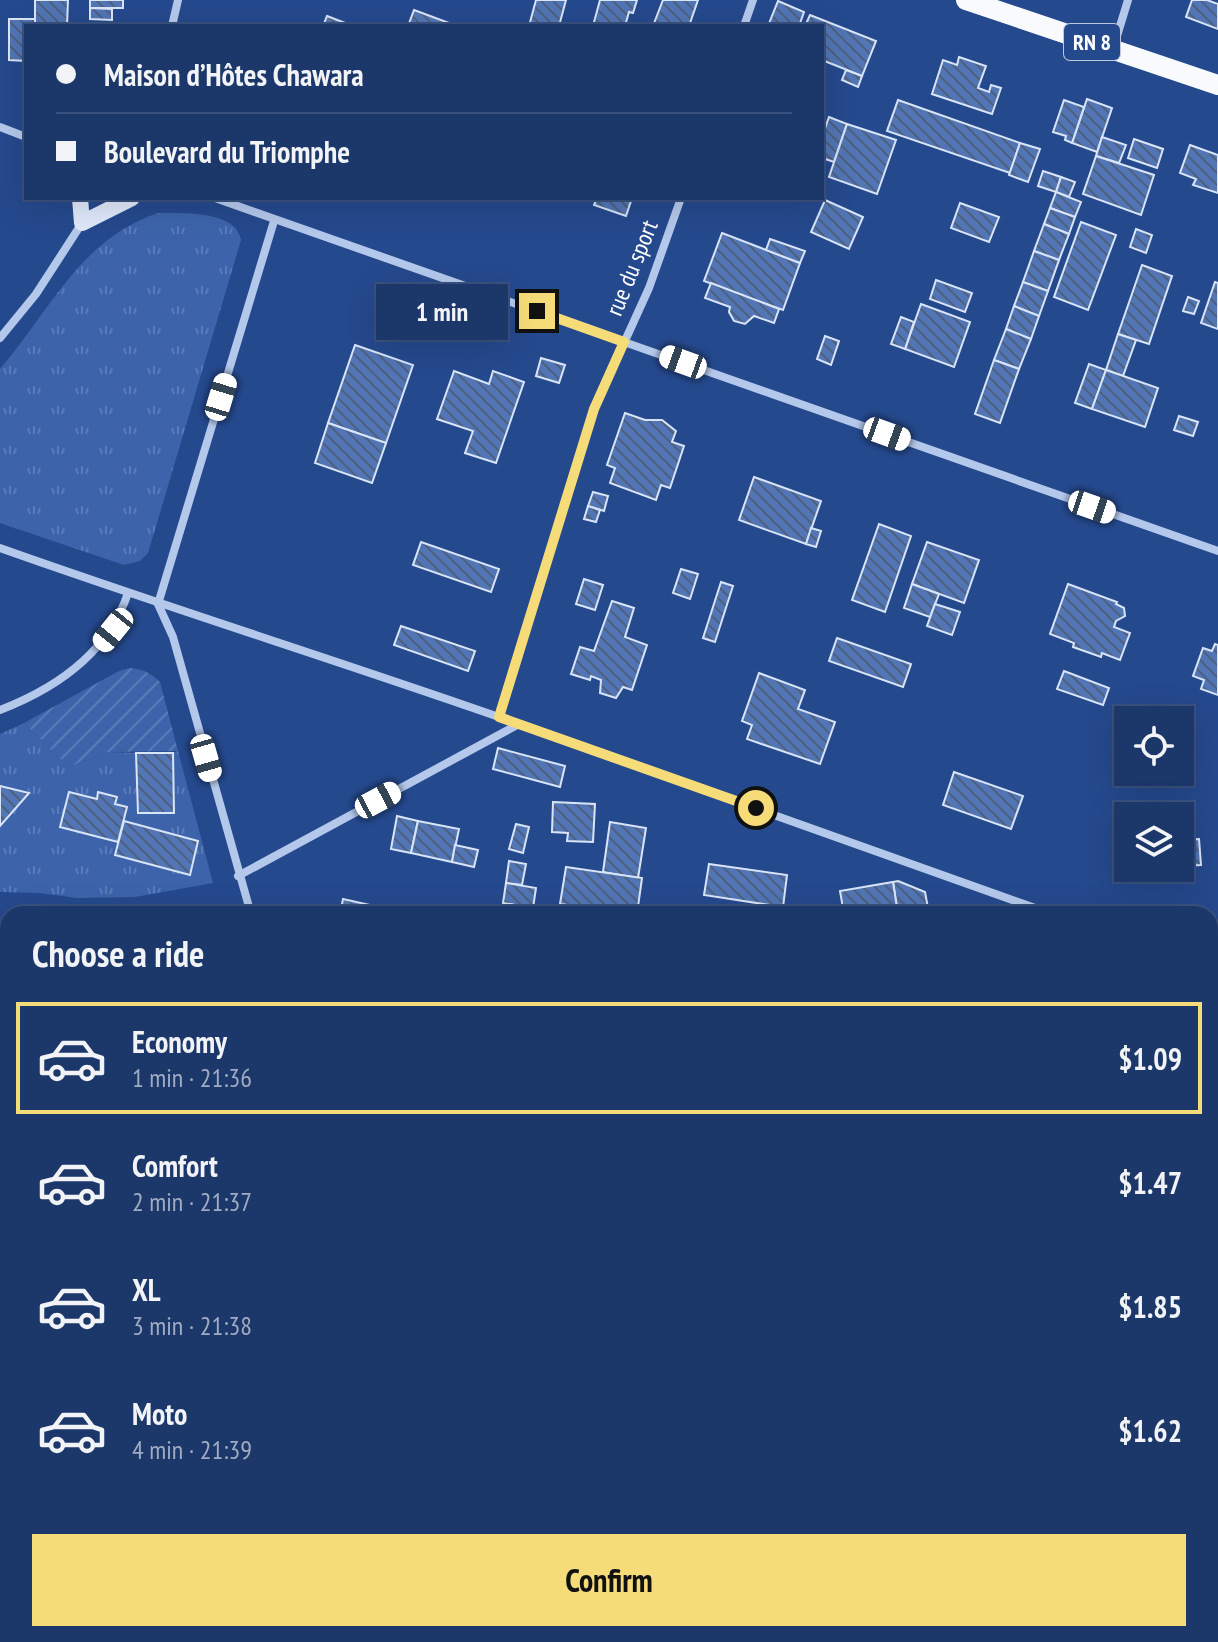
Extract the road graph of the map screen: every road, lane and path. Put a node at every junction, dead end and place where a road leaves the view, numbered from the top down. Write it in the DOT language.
graph roads {
  1 [pos="178,0"];
  2 [pos="753,0"];
  3 [pos="966,0"];
  4 [pos="1128,0"];
  5 [pos="172,24"];
  6 [pos="745,24"];
  7 [pos="1113,49"];
  8 [pos="1218,85"];
  9 [pos="0,127"];
  10 [pos="24,136"];
  11 [pos="80,200"];
  12 [pos="128,200"];
  13 [pos="220,200"];
  14 [pos="680,200"];
  15 [pos="274,221"];
  16 [pos="82,223"];
  17 [pos="0,338"];
  18 [pos="624,342"];
  19 [pos="0,548"];
  20 [pos="1218,551"];
  21 [pos="128,593"];
  22 [pos="158,604"];
  23 [pos="0,710"];
  24 [pos="499,717"];
  25 [pos="519,724"];
  26 [pos="238,876"];
  27 [pos="248,906"];
  28 [pos="1030,906"];
  1 -- 5 [label="street"];
  2 -- 6 [label="street"];
  3 -- 7 [label="main road, RN 8"];
  4 -- 7 [label="street"];
  7 -- 8 [label="main road, RN 8"];
  9 -- 10 [label="street"];
  11 -- 16 [label="street"];
  12 -- 16 [label="street"];
  13 -- 15 [label="street"];
  14 -- 18 [label="street, rue du sport"];
  15 -- 18 [label="street"];
  15 -- 22 [label="street"];
  16 -- 17 [label="street"];
  18 -- 20 [label="street"];
  18 -- 24 [label="street, rue du sport"];
  19 -- 21 [label="street"];
  21 -- 22 [label="street"];
  21 -- 23 [label="street"];
  22 -- 24 [label="street"];
  22 -- 26 [label="street"];
  24 -- 25 [label="street"];
  25 -- 26 [label="street"];
  25 -- 28 [label="street"];
  26 -- 27 [label="street"];
}
